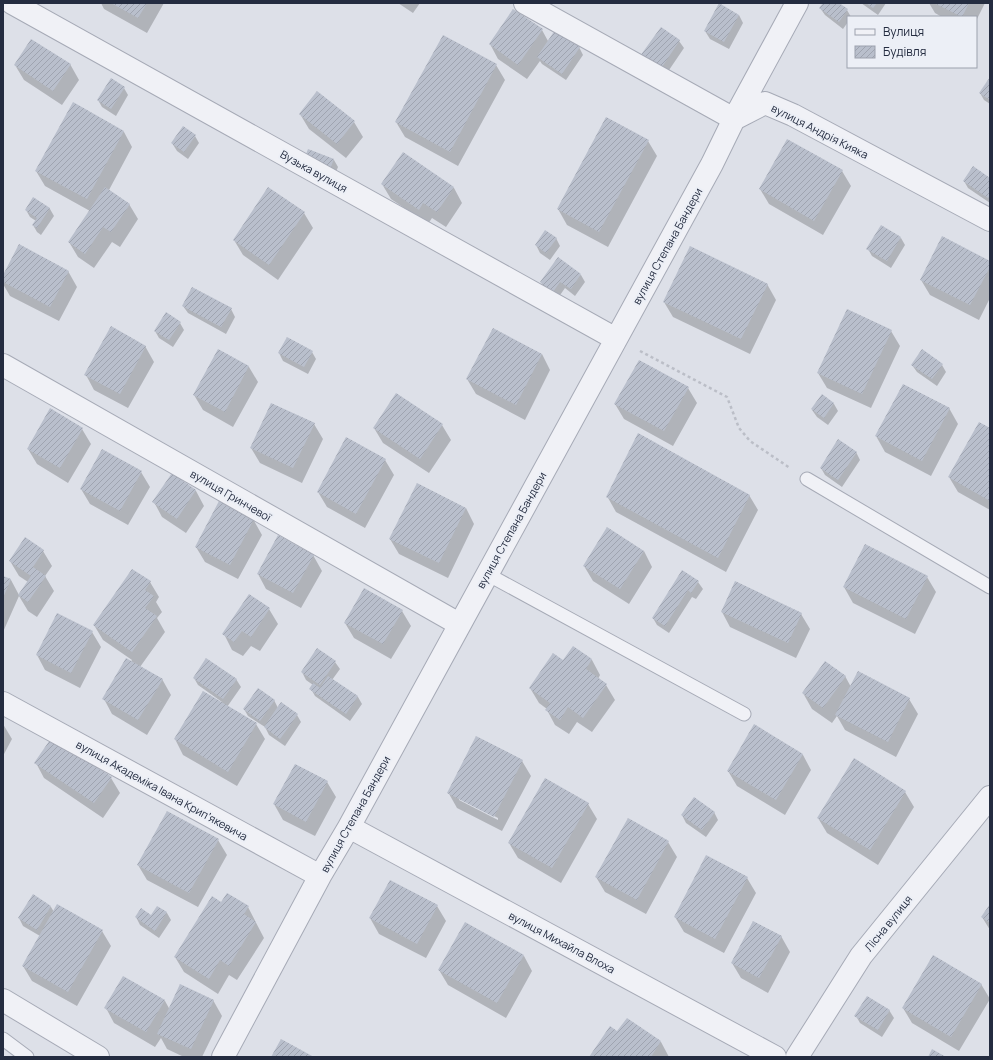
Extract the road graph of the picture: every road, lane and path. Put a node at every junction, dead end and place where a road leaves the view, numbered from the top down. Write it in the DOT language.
graph roads {
  1 [pos="12,3"];
  2 [pos="526,3"];
  3 [pos="797,3"];
  4 [pos="734,119"];
  5 [pos="990,220"];
  6 [pos="616,339"];
  7 [pos="3,365"];
  8 [pos="807,480"];
  9 [pos="487,574"];
  10 [pos="990,587"];
  11 [pos="459,624"];
  12 [pos="3,703"];
  13 [pos="744,714"];
  14 [pos="990,797"];
  15 [pos="349,828"];
  16 [pos="320,876"];
  17 [pos="3,1000"];
  18 [pos="3,1038"];
  19 [pos="27,1057"];
  20 [pos="98,1057"];
  21 [pos="223,1057"];
  22 [pos="775,1057"];
  23 [pos="797,1057"];
  1 -- 6 [label="street, Вузька вулиця"];
  2 -- 4 [label="street"];
  3 -- 4 [label="street, вулиця Степана Бандери"];
  4 -- 5 [label="street, вулиця Андрія Кияка"];
  4 -- 6 [label="street, вулиця Степана Бандери"];
  6 -- 8 [label="path"];
  6 -- 9 [label="street, вулиця Степана Бандери"];
  7 -- 11 [label="street, вулиця Гринчевої"];
  8 -- 10 [label="lane"];
  9 -- 11 [label="street, вулиця Степана Бандери"];
  9 -- 13 [label="lane"];
  11 -- 15 [label="street, вулиця Степана Бандери"];
  12 -- 16 [label="street, вулиця Академіка Івана Крипʼякевича"];
  14 -- 23 [label="street, Лісна вулиця"];
  15 -- 16 [label="street, вулиця Степана Бандери"];
  15 -- 22 [label="street, вулиця Михайла Влоха"];
  16 -- 21 [label="street, вулиця Степана Бандери"];
  17 -- 20 [label="street"];
  18 -- 19 [label="lane"];
}
